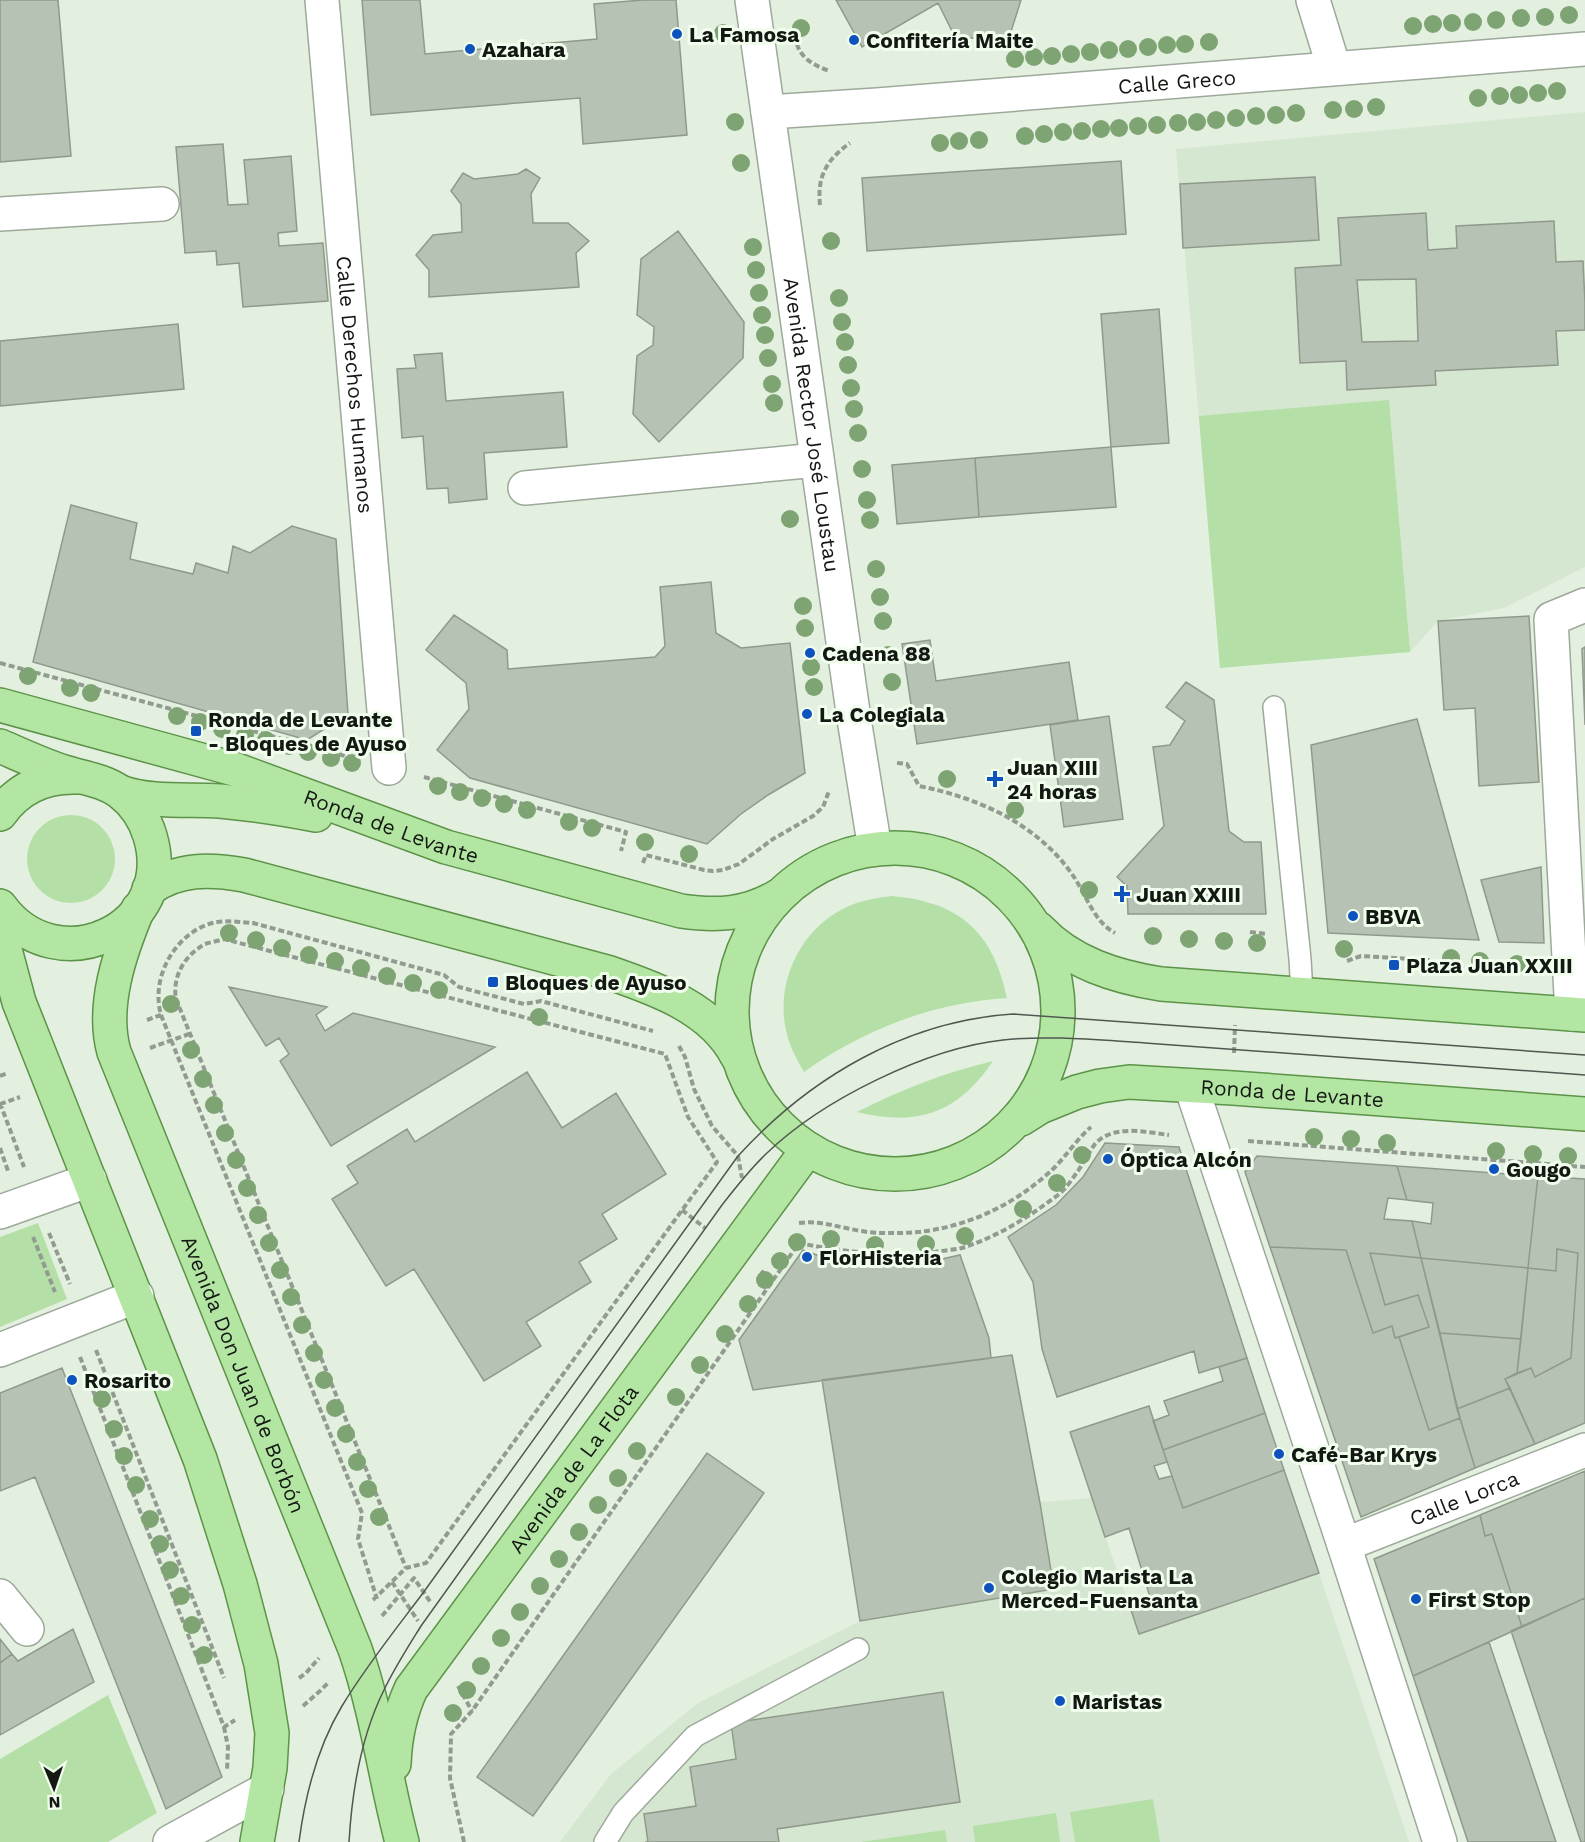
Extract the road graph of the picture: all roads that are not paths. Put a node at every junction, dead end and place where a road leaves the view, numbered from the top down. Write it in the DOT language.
graph roads {
  1 [pos="322,0"];
  2 [pos="752,0"];
  3 [pos="1313,0"];
  4 [pos="1585,49"];
  5 [pos="1334,68"];
  6 [pos="768,112"];
  7 [pos="162,204"];
  8 [pos="0,214"];
  9 [pos="817,460"];
  10 [pos="525,488"];
  11 [pos="1585,605"];
  12 [pos="0,705"];
  13 [pos="1274,707"];
  14 [pos="0,746"];
  15 [pos="389,768"];
  16 [pos="79,777"];
  17 [pos="120,792"];
  18 [pos="0,814"];
  19 [pos="446,846"];
  20 [pos="875,849"];
  21 [pos="782,893"];
  22 [pos="144,899"];
  23 [pos="0,906"];
  24 [pos="1034,923"];
  25 [pos="0,931"];
  26 [pos="0,976"];
  27 [pos="1302,994"];
  28 [pos="1579,1014"];
  29 [pos="42,1060"];
  30 [pos="740,1063"];
  31 [pos="1191,1086"];
  32 [pos="1585,1114"];
  33 [pos="1010,1128"];
  34 [pos="808,1149"];
  35 [pos="90,1180"];
  36 [pos="19,1206"];
  37 [pos="137,1296"];
  38 [pos="0,1350"];
  39 [pos="1585,1450"];
  40 [pos="1344,1545"];
  41 [pos="0,1596"];
  42 [pos="27,1629"];
  43 [pos="858,1649"];
  44 [pos="267,1790"];
  45 [pos="394,1809"];
  46 [pos="170,1842"];
  47 [pos="257,1842"];
  48 [pos="402,1842"];
  49 [pos="605,1842"];
  50 [pos="1440,1842"];
  1 -- 15 [label="street, Calle Derechos Humanos"];
  2 -- 6 [label="street, Avenida Rector José Loustau"];
  3 -- 5 [label="street"];
  4 -- 5 [label="street, Calle Greco"];
  5 -- 6 [label="street, Calle Greco"];
  6 -- 9 [label="street, Avenida Rector José Loustau"];
  7 -- 8 [label="street"];
  9 -- 10 [label="street"];
  9 -- 20 [label="street, Avenida Rector José Loustau"];
  11 -- 28 [label="street"];
  12 -- 19 [label="main road, Ronda de Levante"];
  13 -- 27 [label="lane"];
  14 -- 16 [label="main road"];
  16 -- 17 [label="main road"];
  16 -- 18 [label="main road"];
  17 -- 19 [label="main road"];
  17 -- 22 [label="main road, Avenida Don Juan de Borbón"];
  19 -- 21 [label="main road, Ronda de Levante"];
  20 -- 21 [label="main road"];
  20 -- 24 [label="main road"];
  21 -- 30 [label="main road"];
  22 -- 23 [label="main road"];
  22 -- 30 [label="main road"];
  22 -- 45 [label="main road, Avenida Don Juan de Borbón"];
  24 -- 27 [label="main road"];
  24 -- 33 [label="main road"];
  25 -- 29 [label="main road"];
  26 -- 29 [label="main road"];
  27 -- 28 [label="main road"];
  29 -- 35 [label="main road"];
  30 -- 34 [label="main road"];
  31 -- 32 [label="main road, Ronda de Levante"];
  31 -- 33 [label="main road, Ronda de Levante"];
  31 -- 40 [label="street"];
  33 -- 34 [label="main road"];
  34 -- 45 [label="main road, Avenida de La Flota"];
  35 -- 36 [label="street"];
  35 -- 37 [label="main road"];
  37 -- 38 [label="street"];
  37 -- 44 [label="main road"];
  39 -- 40 [label="street, Calle Lorca"];
  40 -- 50 [label="street"];
  41 -- 42 [label="street"];
  43 -- 49 [label="lane"];
  44 -- 46 [label="street"];
  44 -- 47 [label="main road"];
  45 -- 48 [label="main road, Avenida Don Juan de Borbón"];
}
